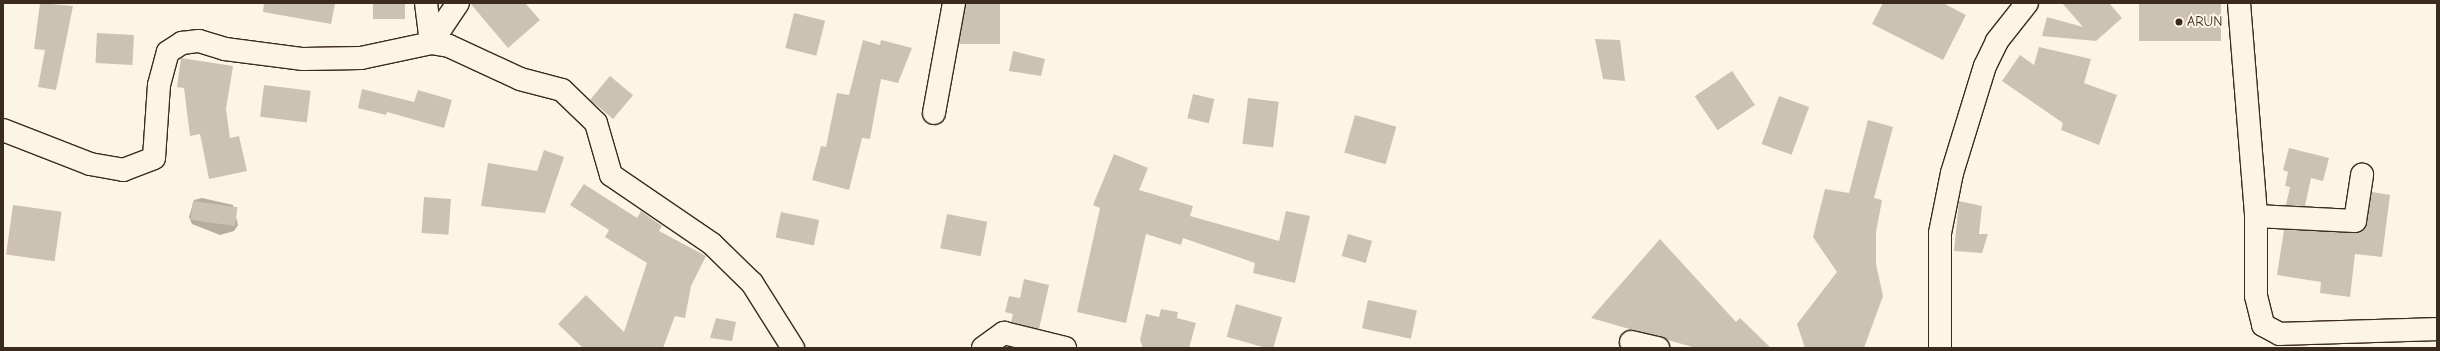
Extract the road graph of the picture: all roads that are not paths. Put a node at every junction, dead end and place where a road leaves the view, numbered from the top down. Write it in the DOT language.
graph roads {
  1 [pos="426,3"];
  2 [pos="458,3"];
  3 [pos="954,3"];
  4 [pos="2026,3"];
  5 [pos="2239,3"];
  6 [pos="431,43"];
  7 [pos="934,113"];
  8 [pos="3,130"];
  9 [pos="2362,175"];
  10 [pos="2256,216"];
  11 [pos="2437,329"];
  12 [pos="1631,342"];
  13 [pos="793,348"];
  14 [pos="983,348"];
  15 [pos="1066,348"];
  16 [pos="1658,348"];
  17 [pos="1940,348"];
  1 -- 6 [label="street"];
  2 -- 6 [label="street"];
  3 -- 7 [label="street"];
  4 -- 17 [label="street"];
  5 -- 10 [label="street"];
  6 -- 8 [label="street"];
  6 -- 13 [label="street"];
  9 -- 10 [label="street"];
  10 -- 11 [label="street"];
  12 -- 16 [label="street"];
  14 -- 15 [label="street"];
}
